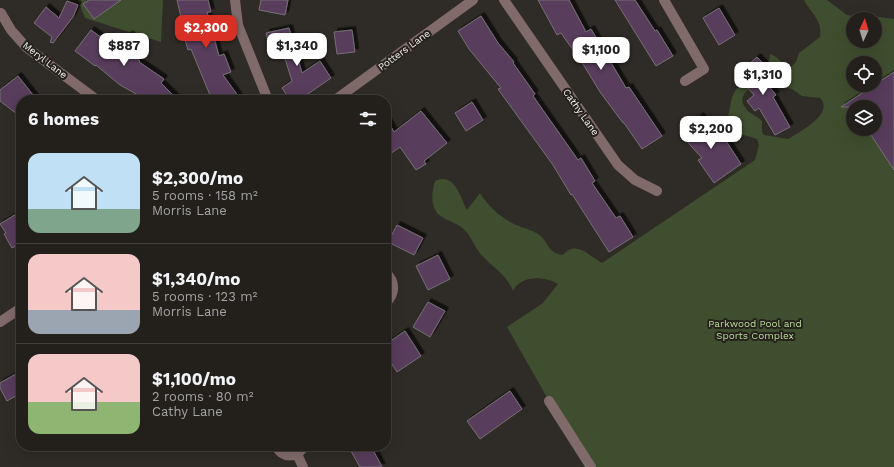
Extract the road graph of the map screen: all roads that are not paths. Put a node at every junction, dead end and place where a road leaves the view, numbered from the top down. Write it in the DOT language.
graph roads {
  1 [pos="235,0"];
  2 [pos="473,0"];
  3 [pos="504,0"];
  4 [pos="664,0"];
  5 [pos="1,13"];
  6 [pos="686,81"];
  7 [pos="90,95"];
  8 [pos="266,95"];
  9 [pos="342,95"];
  10 [pos="657,191"];
  11 [pos="391,279"];
  12 [pos="391,297"];
  13 [pos="16,311"];
  14 [pos="0,322"];
  15 [pos="549,400"];
  16 [pos="280,451"];
  17 [pos="300,451"];
  18 [pos="297,454"];
  19 [pos="303,467"];
  20 [pos="591,467"];
  1 -- 8 [label="street"];
  2 -- 9 [label="street, Potters Lane"];
  3 -- 10 [label="street, Cathy Lane"];
  4 -- 6 [label="street"];
  5 -- 7 [label="street, Meryl Lane"];
  11 -- 12 [label="street"];
  13 -- 14 [label="street"];
  15 -- 20 [label="street"];
  16 -- 18 [label="street"];
  17 -- 18 [label="street"];
  18 -- 19 [label="street"];
}
